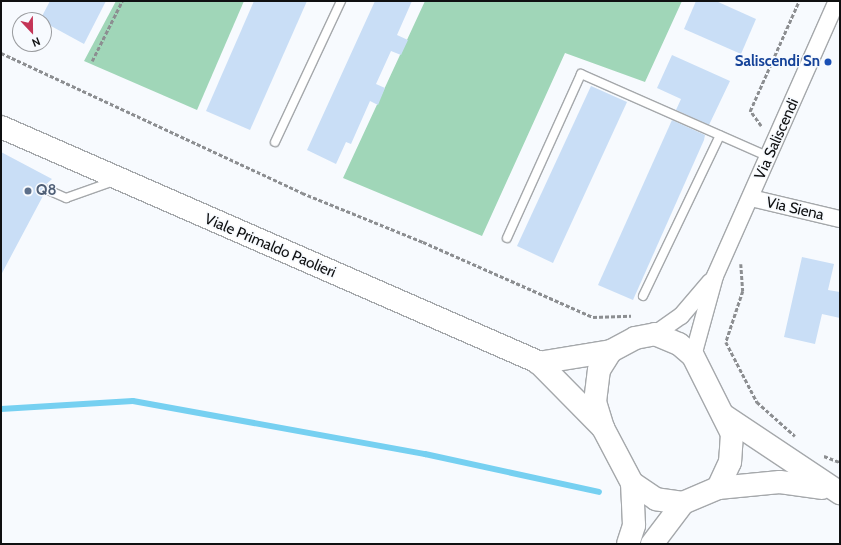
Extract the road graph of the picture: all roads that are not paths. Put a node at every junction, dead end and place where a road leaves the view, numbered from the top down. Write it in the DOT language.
graph roads {
  1 [pos="341,1"];
  2 [pos="837,1"];
  3 [pos="1,127"];
  4 [pos="720,135"];
  5 [pos="275,142"];
  6 [pos="769,157"];
  7 [pos="117,180"];
  8 [pos="48,190"];
  9 [pos="751,198"];
  10 [pos="840,219"];
  11 [pos="507,238"];
  12 [pos="715,276"];
  13 [pos="643,296"];
  14 [pos="655,334"];
  15 [pos="611,352"];
  16 [pos="693,356"];
  17 [pos="538,363"];
  18 [pos="723,415"];
  19 [pos="603,428"];
  20 [pos="632,483"];
  21 [pos="718,488"];
  22 [pos="836,492"];
  23 [pos="683,503"];
  24 [pos="628,544"];
  25 [pos="652,544"];
  1 -- 5 [label="lane"];
  2 -- 6 [label="street, Via Saliscendi"];
  3 -- 7 [label="main road, Viale Primaldo Paolieri"];
  4 -- 6 [label="lane"];
  4 -- 11 [label="lane"];
  4 -- 13 [label="lane"];
  6 -- 9 [label="street, Via Saliscendi"];
  7 -- 8 [label="lane"];
  7 -- 17 [label="main road, Viale Primaldo Paolieri"];
  9 -- 10 [label="street, Via Siena"];
  9 -- 12 [label="street, Via Saliscendi"];
  12 -- 14 [label="street, Via Saliscendi"];
  12 -- 16 [label="street, Via Saliscendi"];
  14 -- 15 [label="main road, Viale Primaldo Paolieri"];
  14 -- 16 [label="main road"];
  15 -- 17 [label="main road, Viale Primaldo Paolieri"];
  15 -- 19 [label="main road, Viale Primaldo Paolieri"];
  16 -- 18 [label="main road"];
  17 -- 19 [label="main road, Viale Primaldo Paolieri"];
  18 -- 21 [label="main road"];
  18 -- 22 [label="main road"];
  19 -- 20 [label="main road, Viale Primaldo Paolieri"];
  20 -- 23 [label="main road, Viale Primaldo Paolieri"];
  20 -- 24 [label="main road"];
  21 -- 22 [label="main road"];
  21 -- 23 [label="main road"];
  23 -- 25 [label="main road"];
}
